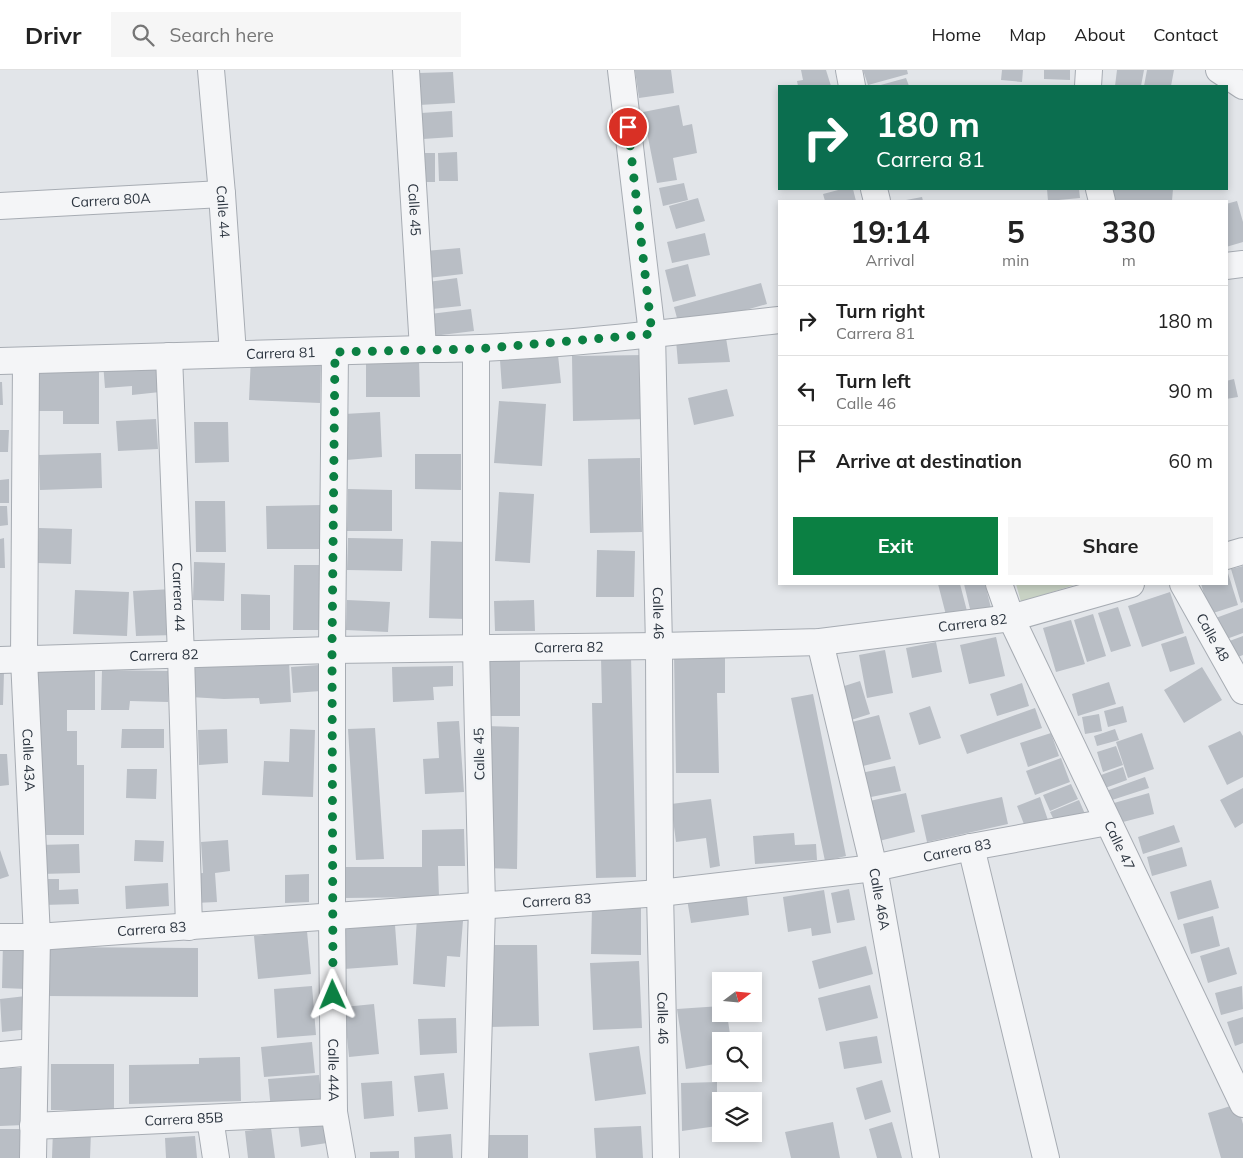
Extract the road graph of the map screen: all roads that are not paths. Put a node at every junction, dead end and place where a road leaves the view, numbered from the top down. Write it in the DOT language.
graph roads {
  1 [pos="211,70"];
  2 [pos="406,70"];
  3 [pos="621,70"];
  4 [pos="849,70"];
  5 [pos="1089,70"];
  6 [pos="1219,70"];
  7 [pos="852,85"];
  8 [pos="1088,85"];
  9 [pos="1243,86"];
  10 [pos="222,194"];
  11 [pos="0,206"];
  12 [pos="1243,264"];
  13 [pos="1228,266"];
  14 [pos="778,320"];
  15 [pos="652,334"];
  16 [pos="423,349"];
  17 [pos="476,349"];
  18 [pos="335,352"];
  19 [pos="234,354"];
  20 [pos="169,356"];
  21 [pos="26,360"];
  22 [pos="0,361"];
  23 [pos="1243,551"];
  24 [pos="1228,555"];
  25 [pos="999,585"];
  26 [pos="1128,585"];
  27 [pos="1184,585"];
  28 [pos="1012,618"];
  29 [pos="820,642"];
  30 [pos="659,646"];
  31 [pos="476,648"];
  32 [pos="332,650"];
  33 [pos="181,655"];
  34 [pos="12,659"];
  35 [pos="1243,691"];
  36 [pos="1108,822"];
  37 [pos="971,847"];
  38 [pos="874,868"];
  39 [pos="660,892"];
  40 [pos="482,906"];
  41 [pos="332,916"];
  42 [pos="189,926"];
  43 [pos="0,937"];
  44 [pos="37,938"];
  45 [pos="34,1052"];
  46 [pos="0,1055"];
  47 [pos="1243,1104"];
  48 [pos="334,1112"];
  49 [pos="210,1118"];
  50 [pos="33,1126"];
  51 [pos="33,1158"];
  52 [pos="216,1158"];
  53 [pos="342,1158"];
  54 [pos="475,1158"];
  55 [pos="666,1158"];
  56 [pos="926,1158"];
  57 [pos="1046,1158"];
  1 -- 10 [label="street, Calle 44"];
  2 -- 16 [label="street, Calle 45"];
  3 -- 15 [label="street, Calle 46"];
  4 -- 7 [label="street"];
  5 -- 8 [label="street"];
  6 -- 9 [label="street"];
  10 -- 11 [label="street, Carrera 80A"];
  10 -- 19 [label="street, Calle 44"];
  12 -- 13 [label="street"];
  14 -- 15 [label="street, Carrera 81"];
  15 -- 17 [label="street, Carrera 81"];
  15 -- 30 [label="street, Calle 46"];
  16 -- 17 [label="street, Carrera 81"];
  16 -- 18 [label="street, Carrera 81"];
  17 -- 31 [label="street, Calle 45"];
  18 -- 19 [label="street, Carrera 81"];
  18 -- 32 [label="street, Calle 44A"];
  19 -- 20 [label="street, Carrera 81"];
  20 -- 21 [label="street, Carrera 81"];
  20 -- 33 [label="street, Carrera 44"];
  21 -- 22 [label="street, Carrera 81"];
  21 -- 34 [label="street, Calle 43A"];
  23 -- 24 [label="street"];
  25 -- 28 [label="street, Calle 47"];
  26 -- 28 [label="street, Carrera 82"];
  27 -- 35 [label="street, Calle 48"];
  28 -- 29 [label="street, Carrera 82"];
  28 -- 36 [label="street, Calle 47"];
  29 -- 30 [label="street, Carrera 82"];
  29 -- 38 [label="street, Calle 46A"];
  30 -- 31 [label="street, Carrera 82"];
  30 -- 39 [label="street, Calle 46"];
  31 -- 32 [label="street, Carrera 82"];
  31 -- 40 [label="street, Calle 45"];
  32 -- 33 [label="street, Carrera 82"];
  32 -- 41 [label="street, Calle 44A"];
  33 -- 34 [label="street, Carrera 82"];
  33 -- 42 [label="street, Carrera 44"];
  34 -- 44 [label="street, Calle 43A"];
  36 -- 37 [label="street, Carrera 83"];
  36 -- 47 [label="street, Calle 47"];
  37 -- 38 [label="street, Carrera 83"];
  37 -- 57 [label="street"];
  38 -- 39 [label="street, Carrera 83"];
  38 -- 56 [label="street, Calle 46A"];
  39 -- 40 [label="street, Carrera 83"];
  39 -- 55 [label="street, Calle 46"];
  40 -- 41 [label="street, Carrera 83"];
  40 -- 54 [label="street, Calle 45"];
  41 -- 42 [label="street, Carrera 83"];
  41 -- 48 [label="street, Calle 44A"];
  42 -- 44 [label="street, Carrera 83"];
  43 -- 44 [label="street, Carrera 83"];
  44 -- 45 [label="street, Calle 43A"];
  45 -- 46 [label="street"];
  45 -- 50 [label="street, Calle 43A"];
  48 -- 49 [label="street, Carrera 85B"];
  48 -- 53 [label="street, Calle 44A"];
  49 -- 50 [label="street, Carrera 85B"];
  49 -- 52 [label="street"];
  50 -- 51 [label="street, Calle 43A"];
}
